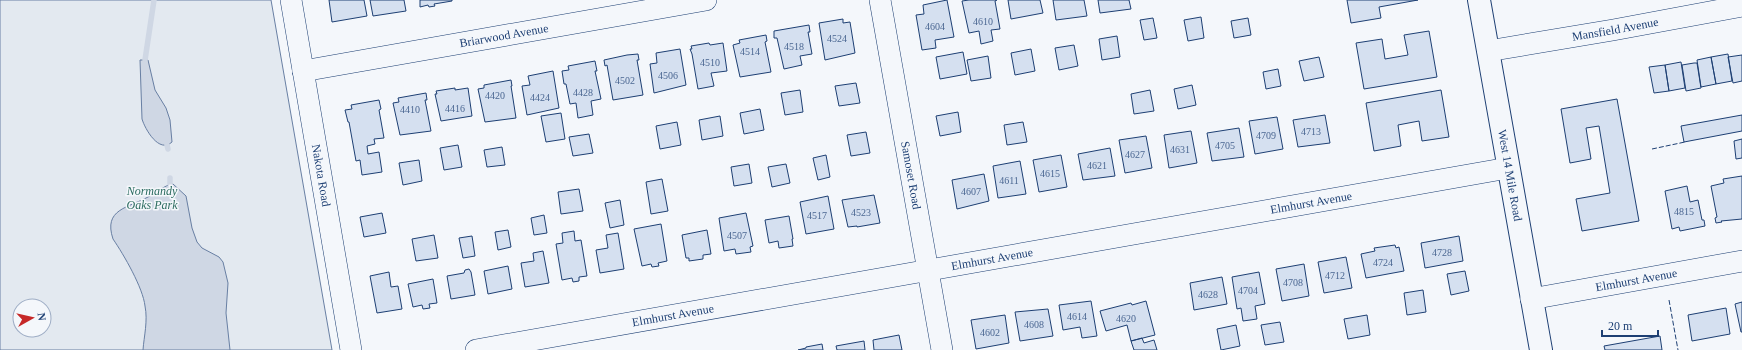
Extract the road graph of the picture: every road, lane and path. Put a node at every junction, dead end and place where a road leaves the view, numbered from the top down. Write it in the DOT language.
graph roads {
  1 [pos="291,0"];
  2 [pos="706,0"];
  3 [pos="880,0"];
  4 [pos="1479,0"];
  5 [pos="1742,6"];
  6 [pos="1488,51"];
  7 [pos="303,71"];
  8 [pos="1508,168"];
  9 [pos="1742,261"];
  10 [pos="928,271"];
  11 [pos="1531,299"];
  12 [pos="351,350"];
  13 [pos="476,350"];
  14 [pos="942,350"];
  15 [pos="1540,350"];
  1 -- 7 [label="street, Nakota Road"];
  2 -- 7 [label="street, Briarwood Avenue"];
  3 -- 10 [label="street, Samoset Road"];
  4 -- 6 [label="main road, West 14 Mile Road"];
  5 -- 6 [label="street, Mansfield Avenue"];
  6 -- 8 [label="main road, West 14 Mile Road"];
  7 -- 12 [label="street, Nakota Road"];
  8 -- 10 [label="street, Elmhurst Avenue"];
  8 -- 11 [label="main road, West 14 Mile Road"];
  9 -- 11 [label="street, Elmhurst Avenue"];
  10 -- 13 [label="street, Elmhurst Avenue"];
  10 -- 14 [label="street, Samoset Road"];
  11 -- 15 [label="main road, West 14 Mile Road"];
}
